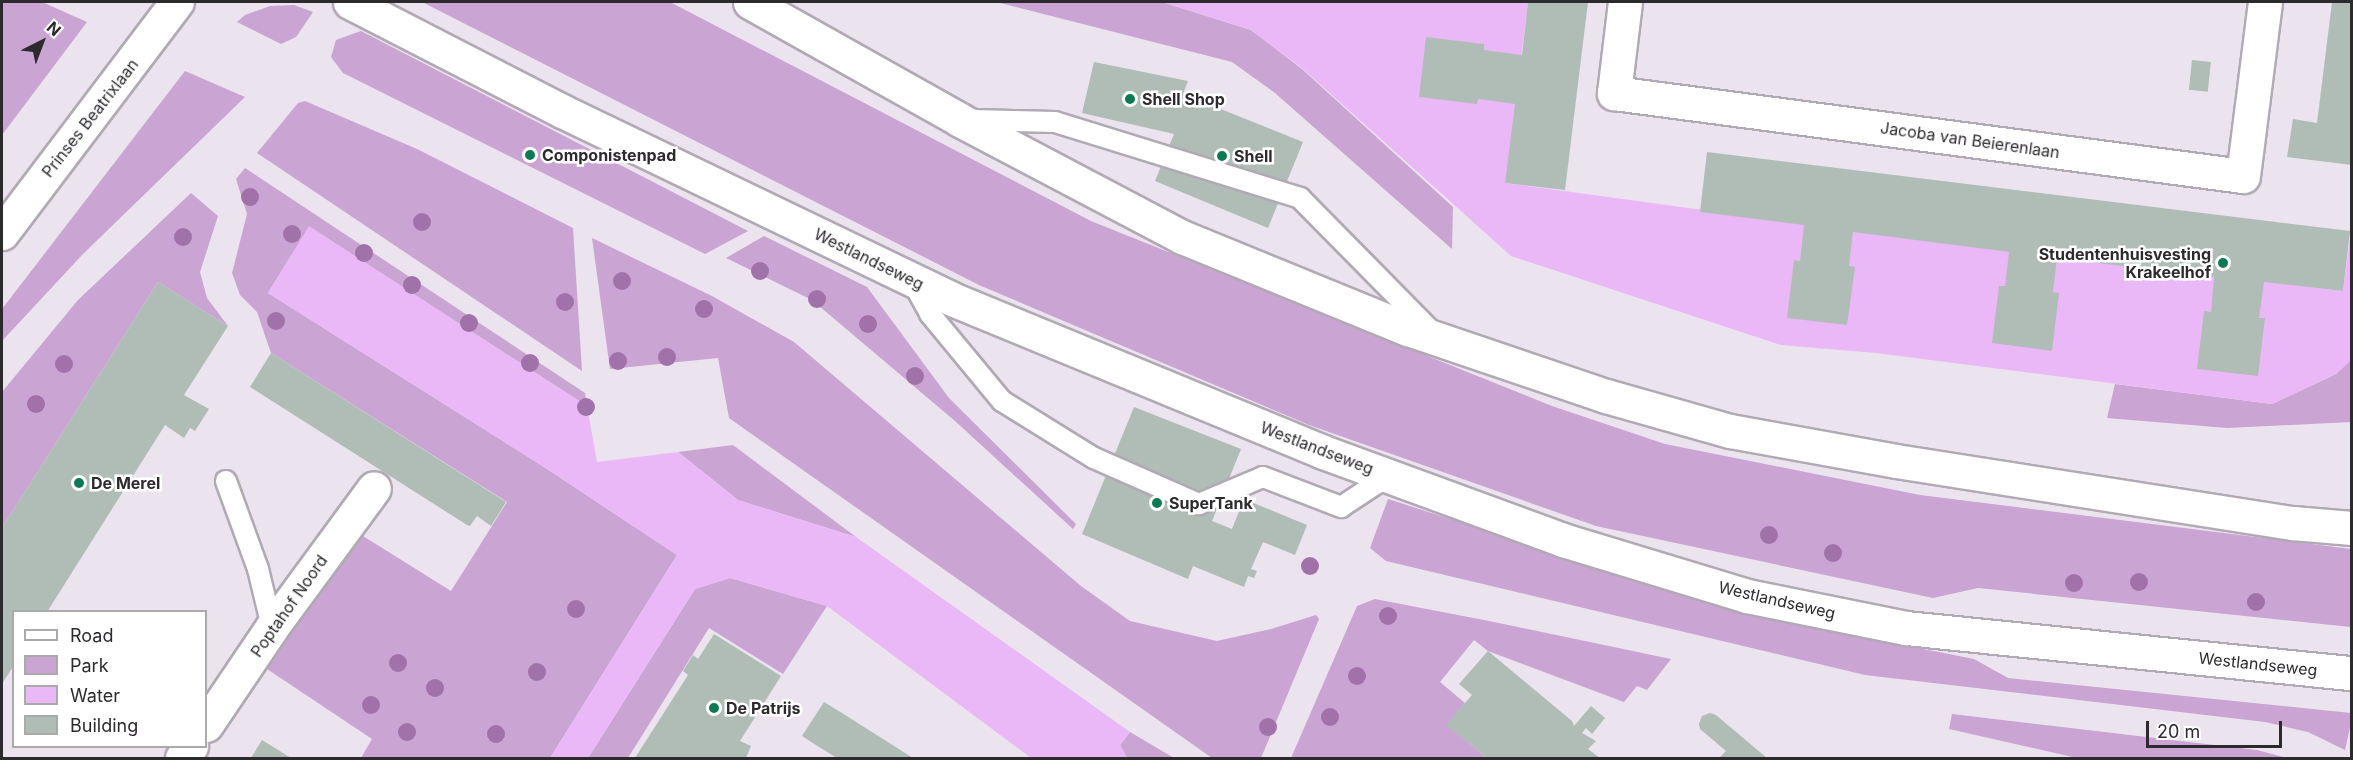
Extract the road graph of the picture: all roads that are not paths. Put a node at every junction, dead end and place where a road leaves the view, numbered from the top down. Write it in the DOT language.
graph roads {
  1 [pos="177,2"];
  2 [pos="350,2"];
  3 [pos="750,2"];
  4 [pos="1625,2"];
  5 [pos="2265,2"];
  6 [pos="960,120"];
  7 [pos="2,233"];
  8 [pos="911,279"];
  9 [pos="1440,340"];
  10 [pos="1388,476"];
  11 [pos="226,481"];
  12 [pos="374,488"];
  13 [pos="2352,528"];
  14 [pos="272,627"];
  15 [pos="2352,673"];
  16 [pos="207,724"];
  1 -- 7 [label="main road, Prinses Beatrixlaan"];
  2 -- 8 [label="main road, Westlandseweg"];
  3 -- 6 [label="main road"];
  4 -- 5 [label="main road, Jacoba van Beierenlaan"];
  6 -- 9 [label="main road"];
  6 -- 9 [label="lane"];
  8 -- 10 [label="main road, Westlandseweg"];
  8 -- 10 [label="lane"];
  9 -- 13 [label="main road"];
  10 -- 15 [label="main road, Westlandseweg"];
  11 -- 14 [label="lane"];
  12 -- 14 [label="main road, Poptahof Noord"];
  14 -- 16 [label="main road, Poptahof Noord"];
}
